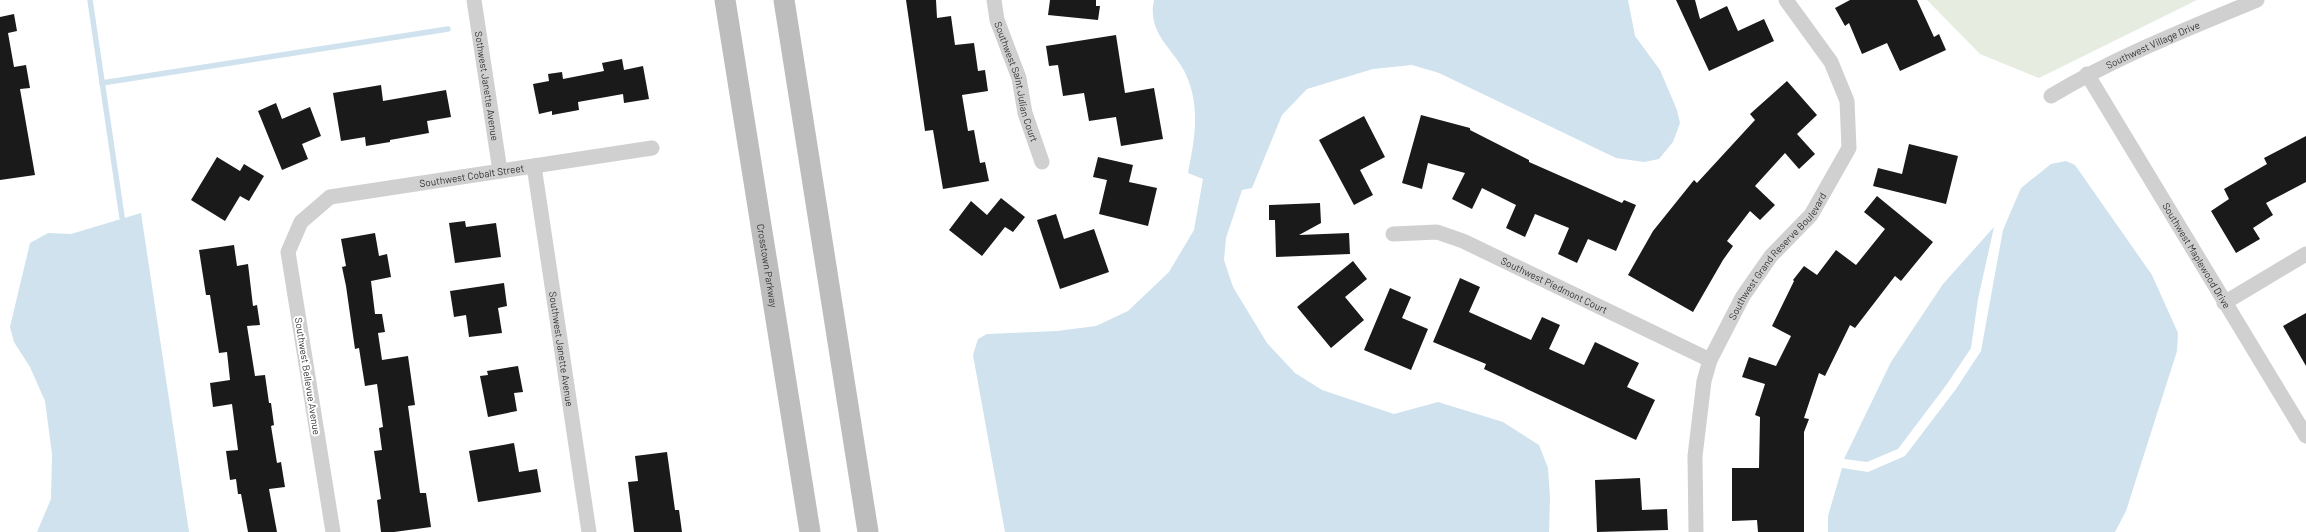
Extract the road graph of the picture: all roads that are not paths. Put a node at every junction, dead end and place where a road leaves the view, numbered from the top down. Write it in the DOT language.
graph roads {
  1 [pos="474,0"];
  2 [pos="725,0"];
  3 [pos="784,0"];
  4 [pos="994,0"];
  5 [pos="1786,0"];
  6 [pos="2257,0"];
  7 [pos="2087,74"];
  8 [pos="2051,96"];
  9 [pos="652,148"];
  10 [pos="1042,162"];
  11 [pos="534,166"];
  12 [pos="500,171"];
  13 [pos="301,222"];
  14 [pos="1393,234"];
  15 [pos="2306,254"];
  16 [pos="2224,303"];
  17 [pos="1710,360"];
  18 [pos="2306,436"];
  19 [pos="333,532"];
  20 [pos="589,532"];
  21 [pos="810,532"];
  22 [pos="868,532"];
  23 [pos="1696,532"];
  1 -- 12 [label="street, Sothwest Janette Avenue"];
  2 -- 21 [label="main road, Crosstown Parkway"];
  3 -- 22 [label="main road"];
  4 -- 10 [label="street, Southwest Saint Julian Court"];
  5 -- 17 [label="street, Southwest Grand Reserve Boulevard"];
  6 -- 7 [label="street, Southwest Village Drive"];
  7 -- 8 [label="street, Southwest Village Drive"];
  7 -- 16 [label="street, Southwest Maplewood Drive"];
  9 -- 11 [label="street, Southwest Cobalt Street"];
  11 -- 12 [label="street, Southwest Cobalt Street"];
  11 -- 20 [label="street, Southwest Janette Avenue"];
  12 -- 13 [label="street, Southwest Cobalt Street"];
  13 -- 19 [label="street, Southwest Bellevue Avenue"];
  14 -- 17 [label="street, Southwest Piedmont Court"];
  15 -- 16 [label="street"];
  16 -- 18 [label="street, Southwest Maplewood Drive"];
  17 -- 23 [label="street, Southwest Grand Reserve Boulevard"];
}
